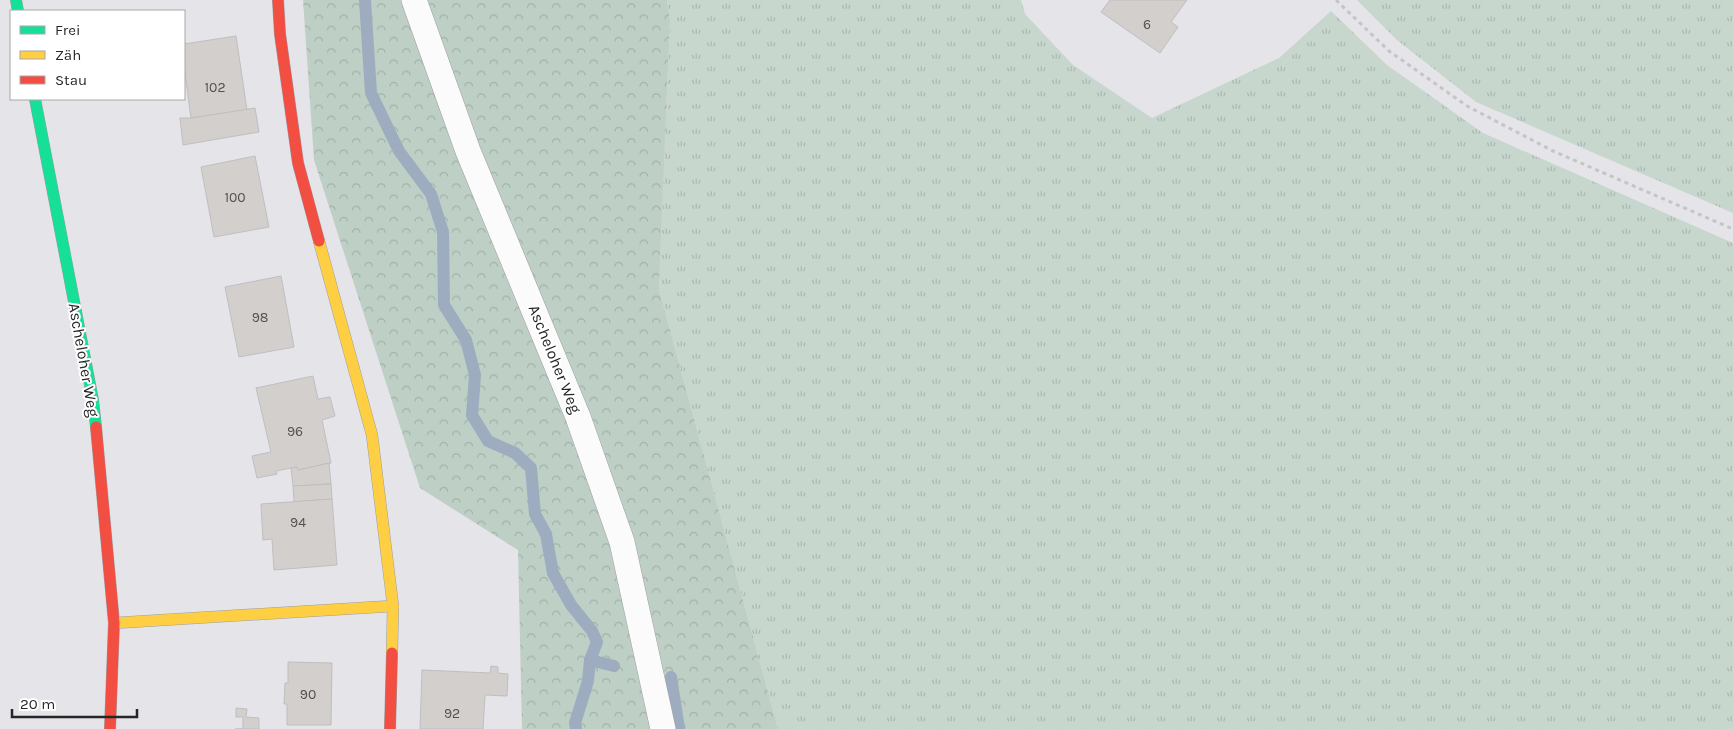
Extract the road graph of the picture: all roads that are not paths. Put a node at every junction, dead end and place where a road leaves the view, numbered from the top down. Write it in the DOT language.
graph roads {
  1 [pos="278,0"];
  2 [pos="414,0"];
  3 [pos="35,100"];
  4 [pos="393,606"];
  5 [pos="114,623"];
  6 [pos="110,729"];
  7 [pos="390,729"];
  8 [pos="663,729"];
  1 -- 4 [label="street"];
  2 -- 8 [label="lane, Ascheloher Weg"];
  3 -- 5 [label="street, Ascheloher Weg"];
  4 -- 5 [label="street"];
  4 -- 7 [label="street"];
  5 -- 6 [label="street, Ascheloher Weg"];
}
